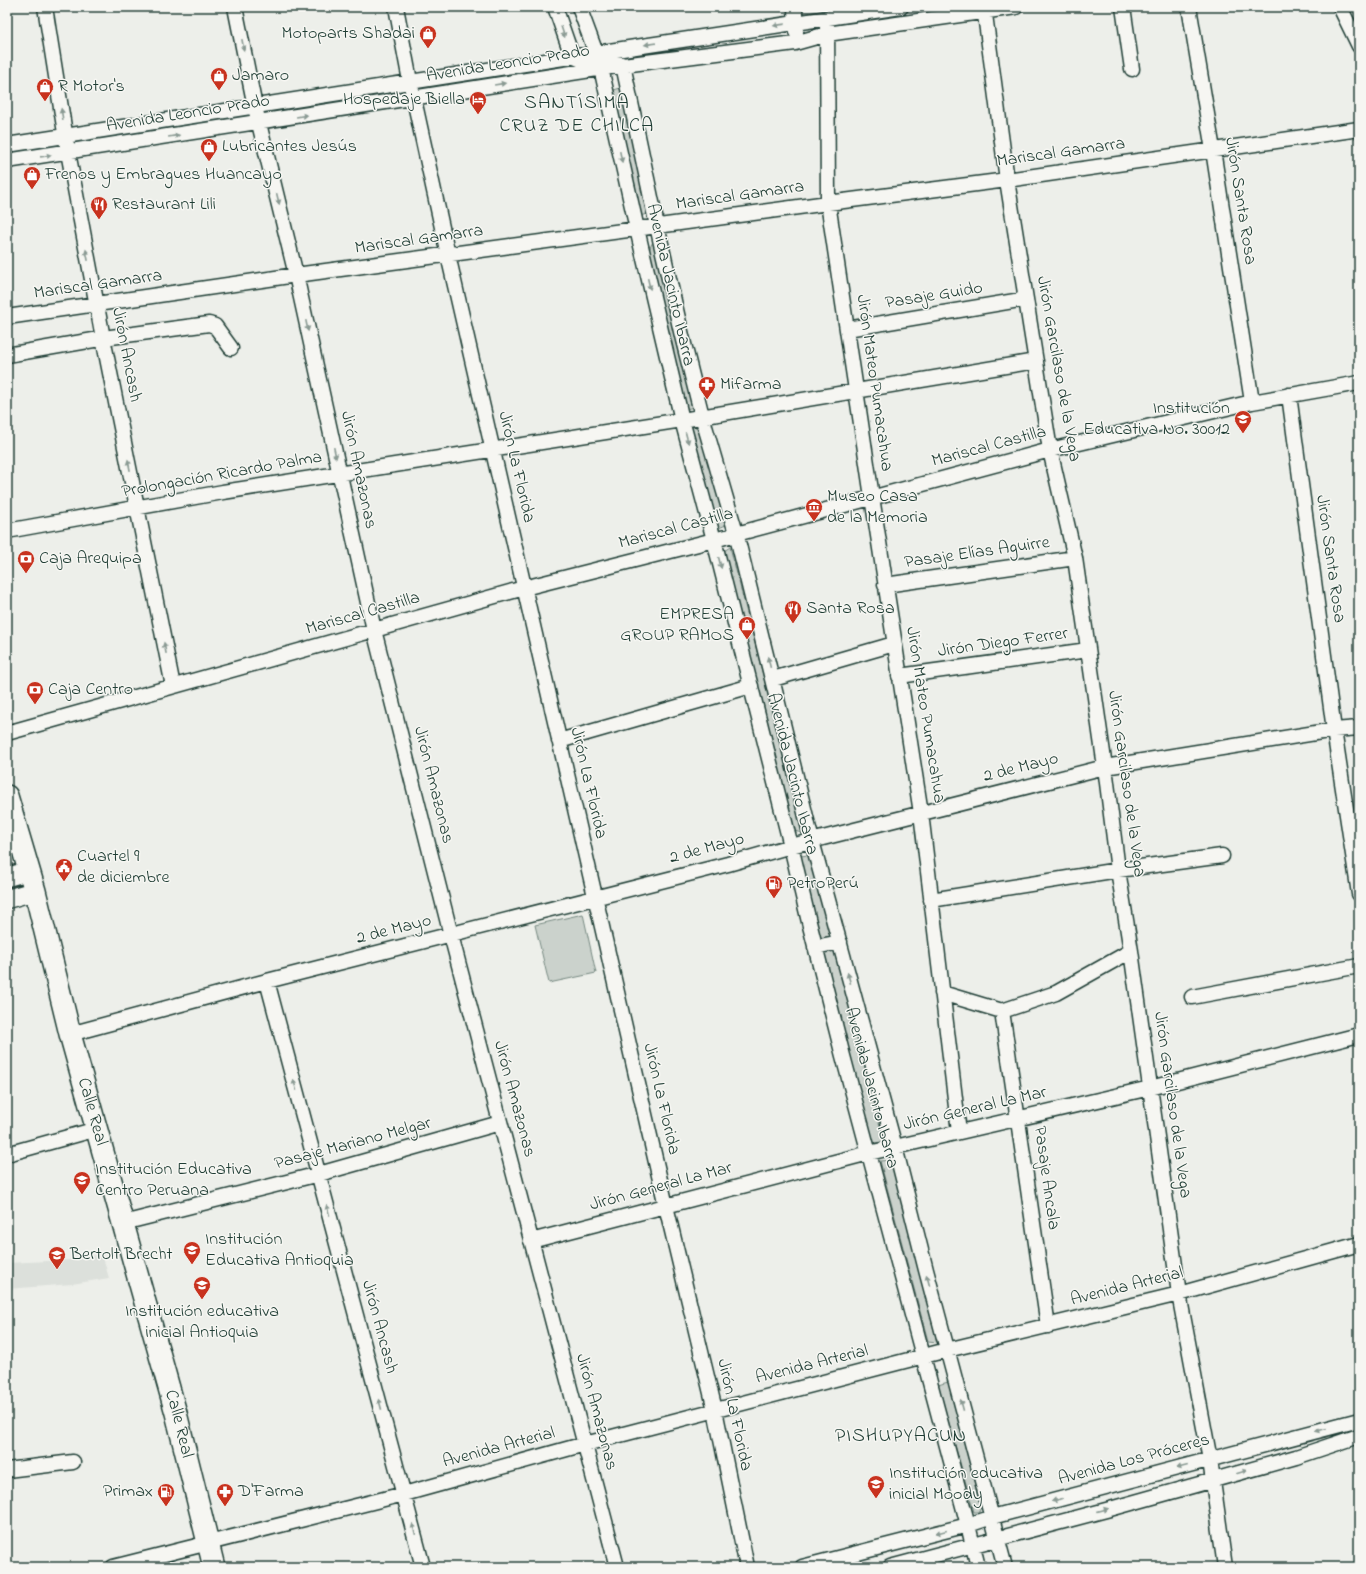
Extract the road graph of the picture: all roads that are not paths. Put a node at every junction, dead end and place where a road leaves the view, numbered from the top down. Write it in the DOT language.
graph roads {
  1 [pos="45,7"];
  2 [pos="235,7"];
  3 [pos="396,7"];
  4 [pos="555,7"];
  5 [pos="579,7"];
  6 [pos="795,7"];
  7 [pos="901,7"];
  8 [pos="1016,7"];
  9 [pos="1122,7"];
  10 [pos="1189,7"];
  11 [pos="1340,7"];
  12 [pos="984,9"];
  13 [pos="826,18"];
  14 [pos="796,23"];
  15 [pos="827,34"];
  16 [pos="795,43"];
  17 [pos="1359,46"];
  18 [pos="596,52"];
  19 [pos="572,56"];
  20 [pos="623,65"];
  21 [pos="601,68"];
  22 [pos="1132,69"];
  23 [pos="410,81"];
  24 [pos="415,97"];
  25 [pos="255,106"];
  26 [pos="259,122"];
  27 [pos="1359,129"];
  28 [pos="65,136"];
  29 [pos="7,145"];
  30 [pos="1214,150"];
  31 [pos="68,152"];
  32 [pos="7,161"];
  33 [pos="1007,180"];
  34 [pos="828,203"];
  35 [pos="657,226"];
  36 [pos="637,229"];
  37 [pos="448,255"];
  38 [pos="296,275"];
  39 [pos="1026,300"];
  40 [pos="96,303"];
  41 [pos="7,317"];
  42 [pos="847,329"];
  43 [pos="103,338"];
  44 [pos="231,348"];
  45 [pos="7,355"];
  46 [pos="1036,361"];
  47 [pos="1359,383"];
  48 [pos="856,391"];
  49 [pos="1288,395"];
  50 [pos="1252,402"];
  51 [pos="702,416"];
  52 [pos="682,420"];
  53 [pos="493,450"];
  54 [pos="1050,450"];
  55 [pos="340,474"];
  56 [pos="872,497"];
  57 [pos="137,508"];
  58 [pos="7,531"];
  59 [pos="736,533"];
  60 [pos="714,540"];
  61 [pos="1075,558"];
  62 [pos="885,585"];
  63 [pos="524,588"];
  64 [pos="374,630"];
  65 [pos="894,644"];
  66 [pos="1088,650"];
  67 [pos="899,676"];
  68 [pos="773,679"];
  69 [pos="173,686"];
  70 [pos="751,686"];
  71 [pos="1359,728"];
  72 [pos="1334,730"];
  73 [pos="7,733"];
  74 [pos="559,741"];
  75 [pos="1104,767"];
  76 [pos="7,796"];
  77 [pos="921,813"];
  78 [pos="812,841"];
  79 [pos="792,846"];
  80 [pos="1222,856"];
  81 [pos="1118,870"];
  82 [pos="29,871"];
  83 [pos="7,877"];
  84 [pos="34,891"];
  85 [pos="1359,894"];
  86 [pos="595,898"];
  87 [pos="7,899"];
  88 [pos="931,900"];
  89 [pos="451,935"];
  90 [pos="840,942"];
  91 [pos="815,947"];
  92 [pos="1131,951"];
  93 [pos="1359,966"];
  94 [pos="267,981"];
  95 [pos="942,993"];
  96 [pos="1192,997"];
  97 [pos="1002,1011"];
  98 [pos="70,1034"];
  99 [pos="1359,1035"];
  100 [pos="1150,1088"];
  101 [pos="1018,1119"];
  102 [pos="500,1123"];
  103 [pos="97,1129"];
  104 [pos="959,1132"];
  105 [pos="895,1147"];
  106 [pos="869,1153"];
  107 [pos="7,1154"];
  108 [pos="319,1174"];
  109 [pos="666,1206"];
  110 [pos="122,1223"];
  111 [pos="532,1241"];
  112 [pos="1359,1244"];
  113 [pos="1179,1294"];
  114 [pos="1048,1326"];
  115 [pos="947,1350"];
  116 [pos="923,1357"];
  117 [pos="714,1410"];
  118 [pos="1359,1420"];
  119 [pos="1359,1436"];
  120 [pos="585,1444"];
  121 [pos="1210,1460"];
  122 [pos="73,1462"];
  123 [pos="7,1470"];
  124 [pos="1213,1480"];
  125 [pos="404,1494"];
  126 [pos="992,1517"];
  127 [pos="968,1525"];
  128 [pos="998,1538"];
  129 [pos="208,1542"];
  130 [pos="973,1546"];
  131 [pos="113,1567"];
  132 [pos="214,1567"];
  133 [pos="423,1567"];
  134 [pos="617,1567"];
  135 [pos="747,1567"];
  136 [pos="802,1567"];
  137 [pos="890,1567"];
  138 [pos="978,1567"];
  139 [pos="1005,1567"];
  140 [pos="1226,1567"];
  28 -- 1 [label="street, Jirón Ancash, one-way"];
  2 -- 25 [label="street, Jirón Amazonas, one-way"];
  3 -- 23 [label="street, Jirón La Florida"];
  4 -- 19 [label="street, one-way"];
  5 -- 18 [label="street"];
  6 -- 14 [label="street"];
  7 -- 13 [label="street, Avenida Leoncio Prado"];
  8 -- 12 [label="street, Avenida Leoncio Prado"];
  9 -- 22 [label="street"];
  10 -- 30 [label="street, Jirón Santa Rosa"];
  11 -- 17 [label="street"];
  12 -- 15 [label="street, Avenida Leoncio Prado"];
  12 -- 33 [label="street, Jirón Garcilaso de la Vega"];
  13 -- 14 [label="street, Avenida Leoncio Prado"];
  13 -- 15 [label="street, Jirón Mateo Pumacahua"];
  14 -- 16 [label="street"];
  14 -- 18 [label="street, Avenida Leoncio Prado, one-way"];
  15 -- 16 [label="street, Avenida Leoncio Prado"];
  15 -- 34 [label="street, Jirón Mateo Pumacahua"];
  16 -- 20 [label="street, Avenida Leoncio Prado"];
  18 -- 19 [label="street, Avenida Leoncio Prado"];
  18 -- 20 [label="street"];
  19 -- 21 [label="street"];
  19 -- 23 [label="street, Avenida Leoncio Prado"];
  20 -- 21 [label="street, Avenida Leoncio Prado"];
  20 -- 35 [label="street, Avenida Jacinto Ibarra"];
  24 -- 21 [label="street, Avenida Leoncio Prado, one-way"];
  21 -- 36 [label="street, Avenida Jacinto Ibarra, one-way"];
  23 -- 24 [label="street, Jirón La Florida"];
  23 -- 25 [label="street, Avenida Leoncio Prado"];
  26 -- 24 [label="street, Avenida Leoncio Prado, one-way"];
  24 -- 37 [label="street, Jirón La Florida"];
  25 -- 26 [label="street, Jirón Amazonas"];
  25 -- 28 [label="street, Avenida Leoncio Prado"];
  31 -- 26 [label="street, Avenida Leoncio Prado, one-way"];
  26 -- 38 [label="street, Jirón Amazonas, one-way"];
  27 -- 30 [label="street, Mariscal Gamarra"];
  28 -- 29 [label="street, Avenida Leoncio Prado"];
  28 -- 31 [label="street, Jirón Ancash"];
  30 -- 33 [label="street, Mariscal Gamarra"];
  30 -- 50 [label="street, Jirón Santa Rosa"];
  32 -- 31 [label="street, Avenida Leoncio Prado, one-way"];
  40 -- 31 [label="street, Jirón Ancash, one-way"];
  33 -- 34 [label="street, Mariscal Gamarra"];
  33 -- 39 [label="street, Jirón Garcilaso de la Vega"];
  34 -- 35 [label="street, Mariscal Gamarra"];
  34 -- 42 [label="street, Jirón Mateo Pumacahua"];
  35 -- 36 [label="street, Mariscal Gamarra"];
  35 -- 51 [label="street, Avenida Jacinto Ibarra"];
  36 -- 37 [label="street, Mariscal Gamarra"];
  36 -- 52 [label="street, Avenida Jacinto Ibarra, one-way"];
  37 -- 38 [label="street, Mariscal Gamarra"];
  37 -- 53 [label="street, Jirón La Florida"];
  38 -- 40 [label="street, Mariscal Gamarra"];
  38 -- 55 [label="street, Jirón Amazonas, one-way"];
  39 -- 42 [label="street, Pasaje Guido"];
  39 -- 46 [label="street, Jirón Garcilaso de la Vega"];
  40 -- 41 [label="street, Mariscal Gamarra"];
  40 -- 43 [label="street, Jirón Ancash"];
  42 -- 48 [label="street, Jirón Mateo Pumacahua"];
  43 -- 44 [label="street"];
  43 -- 45 [label="street"];
  57 -- 43 [label="street, Jirón Ancash, one-way"];
  46 -- 48 [label="street, Prolongación Ricardo Palma"];
  46 -- 54 [label="street, Jirón Garcilaso de la Vega"];
  47 -- 49 [label="street, Mariscal Castilla"];
  48 -- 51 [label="street, Prolongación Ricardo Palma"];
  48 -- 56 [label="street, Jirón Mateo Pumacahua"];
  49 -- 50 [label="street, Mariscal Castilla"];
  49 -- 72 [label="street, Jirón Santa Rosa"];
  50 -- 54 [label="street, Mariscal Castilla"];
  51 -- 52 [label="street, Prolongación Ricardo Palma"];
  51 -- 59 [label="street, Avenida Jacinto Ibarra"];
  52 -- 53 [label="street, Prolongación Ricardo Palma"];
  52 -- 60 [label="street, Avenida Jacinto Ibarra, one-way"];
  53 -- 55 [label="street, Prolongación Ricardo Palma"];
  53 -- 63 [label="street, Jirón La Florida"];
  54 -- 56 [label="street, Mariscal Castilla"];
  54 -- 61 [label="street, Jirón Garcilaso de la Vega"];
  55 -- 57 [label="street, Prolongación Ricardo Palma"];
  55 -- 64 [label="street, Jirón Amazonas"];
  56 -- 59 [label="street, Mariscal Castilla"];
  56 -- 62 [label="street, Jirón Mateo Pumacahua"];
  57 -- 58 [label="street, Prolongación Ricardo Palma"];
  69 -- 57 [label="street, Jirón Ancash, one-way"];
  59 -- 60 [label="street, Mariscal Castilla"];
  68 -- 59 [label="street, Avenida Jacinto Ibarra, one-way"];
  60 -- 63 [label="street, Mariscal Castilla"];
  60 -- 70 [label="street, Avenida Jacinto Ibarra, one-way"];
  61 -- 62 [label="street, Pasaje Elías Aguirre"];
  61 -- 66 [label="street, Jirón Garcilaso de la Vega"];
  62 -- 65 [label="street, Jirón Mateo Pumacahua"];
  63 -- 64 [label="street, Mariscal Castilla"];
  63 -- 74 [label="street, Jirón La Florida"];
  64 -- 69 [label="street, Mariscal Castilla"];
  64 -- 89 [label="street, Jirón Amazonas"];
  65 -- 67 [label="street, Jirón Mateo Pumacahua"];
  65 -- 68 [label="street"];
  66 -- 67 [label="street, Jirón Diego Ferrer"];
  66 -- 75 [label="street, Jirón Garcilaso de la Vega"];
  67 -- 77 [label="street, Jirón Mateo Pumacahua"];
  68 -- 78 [label="street, Avenida Jacinto Ibarra"];
  69 -- 73 [label="street, Mariscal Castilla"];
  70 -- 74 [label="street"];
  70 -- 79 [label="street, Avenida Jacinto Ibarra"];
  71 -- 72 [label="street, 2 de Mayo"];
  72 -- 75 [label="street, 2 de Mayo"];
  72 -- 85 [label="street, Jirón Santa Rosa"];
  74 -- 86 [label="street, Jirón La Florida"];
  75 -- 77 [label="street, 2 de Mayo"];
  75 -- 81 [label="street, Jirón Garcilaso de la Vega"];
  76 -- 82 [label="highway, Calle Real"];
  77 -- 78 [label="street, 2 de Mayo"];
  77 -- 88 [label="street, Jirón Mateo Pumacahua"];
  78 -- 79 [label="street, 2 de Mayo"];
  78 -- 90 [label="street, Avenida Jacinto Ibarra"];
  79 -- 86 [label="street, 2 de Mayo"];
  79 -- 91 [label="street, Avenida Jacinto Ibarra"];
  80 -- 81 [label="street"];
  81 -- 88 [label="street"];
  81 -- 92 [label="street, Jirón Garcilaso de la Vega"];
  82 -- 83 [label="main road"];
  82 -- 84 [label="highway, Calle Real"];
  84 -- 87 [label="main road"];
  84 -- 98 [label="highway, Calle Real"];
  86 -- 89 [label="street, 2 de Mayo"];
  86 -- 109 [label="street, Jirón La Florida"];
  88 -- 95 [label="street, Jirón Mateo Pumacahua"];
  89 -- 94 [label="street, 2 de Mayo"];
  89 -- 102 [label="street, Jirón Amazonas"];
  90 -- 91 [label="street"];
  105 -- 90 [label="street, Avenida Jacinto Ibarra, one-way"];
  91 -- 106 [label="street, Avenida Jacinto Ibarra"];
  92 -- 97 [label="street"];
  92 -- 100 [label="street, Jirón Garcilaso de la Vega"];
  93 -- 96 [label="street"];
  94 -- 98 [label="street, 2 de Mayo"];
  108 -- 94 [label="street, Jirón Ancash, one-way"];
  95 -- 97 [label="street"];
  95 -- 104 [label="street, Jirón Mateo Pumacahua"];
  97 -- 101 [label="street, Pasaje Ancala"];
  98 -- 103 [label="highway, Calle Real"];
  99 -- 100 [label="street, Jirón General La Mar"];
  100 -- 101 [label="street, Jirón General La Mar"];
  100 -- 113 [label="street, Jirón Garcilaso de la Vega"];
  101 -- 104 [label="street, Jirón General La Mar"];
  101 -- 114 [label="street, Pasaje Ancala"];
  102 -- 108 [label="street, Pasaje Mariano Melgar"];
  102 -- 111 [label="street, Jirón Amazonas"];
  103 -- 107 [label="street"];
  103 -- 110 [label="highway, Calle Real"];
  104 -- 105 [label="street, Jirón General La Mar"];
  105 -- 106 [label="street, Jirón General La Mar"];
  115 -- 105 [label="street, Avenida Jacinto Ibarra, one-way"];
  106 -- 109 [label="street, Jirón General La Mar"];
  106 -- 116 [label="street, Avenida Jacinto Ibarra"];
  108 -- 110 [label="street, Pasaje Mariano Melgar"];
  125 -- 108 [label="street, Jirón Ancash, one-way"];
  109 -- 111 [label="street, Jirón General La Mar"];
  109 -- 117 [label="street, Jirón La Florida"];
  110 -- 129 [label="highway, Calle Real"];
  111 -- 120 [label="street, Jirón Amazonas"];
  112 -- 113 [label="street, Avenida Arterial"];
  113 -- 114 [label="street, Avenida Arterial"];
  113 -- 121 [label="street, Jirón Garcilaso de la Vega"];
  114 -- 115 [label="street, Avenida Arterial"];
  115 -- 116 [label="street, Avenida Arterial"];
  126 -- 115 [label="street, Avenida Jacinto Ibarra, one-way"];
  116 -- 117 [label="street, Avenida Arterial"];
  116 -- 127 [label="street, Avenida Jacinto Ibarra"];
  117 -- 120 [label="street, Avenida Arterial"];
  117 -- 135 [label="street, Jirón La Florida"];
  118 -- 121 [label="street, Avenida Los Próceres, one-way"];
  124 -- 119 [label="street, one-way"];
  120 -- 125 [label="street, Avenida Arterial"];
  120 -- 134 [label="street, Jirón Amazonas"];
  121 -- 124 [label="street, Jirón Garcilaso de la Vega"];
  121 -- 126 [label="street, Avenida Los Próceres, one-way"];
  122 -- 123 [label="street"];
  128 -- 124 [label="street, one-way"];
  124 -- 140 [label="street, Jirón Garcilaso de la Vega"];
  125 -- 129 [label="street, Avenida Arterial"];
  133 -- 125 [label="street, Jirón Ancash, one-way"];
  126 -- 127 [label="street, Avenida Los Próceres"];
  126 -- 128 [label="street, Avenida Jacinto Ibarra"];
  127 -- 130 [label="street, Avenida Jacinto Ibarra"];
  127 -- 136 [label="street, Avenida Los Próceres, one-way"];
  128 -- 130 [label="street"];
  128 -- 139 [label="street, Avenida Jacinto Ibarra"];
  129 -- 131 [label="street, Avenida Arterial"];
  129 -- 132 [label="highway, Calle Real"];
  130 -- 137 [label="street"];
  130 -- 138 [label="street, Avenida Jacinto Ibarra"];
}
